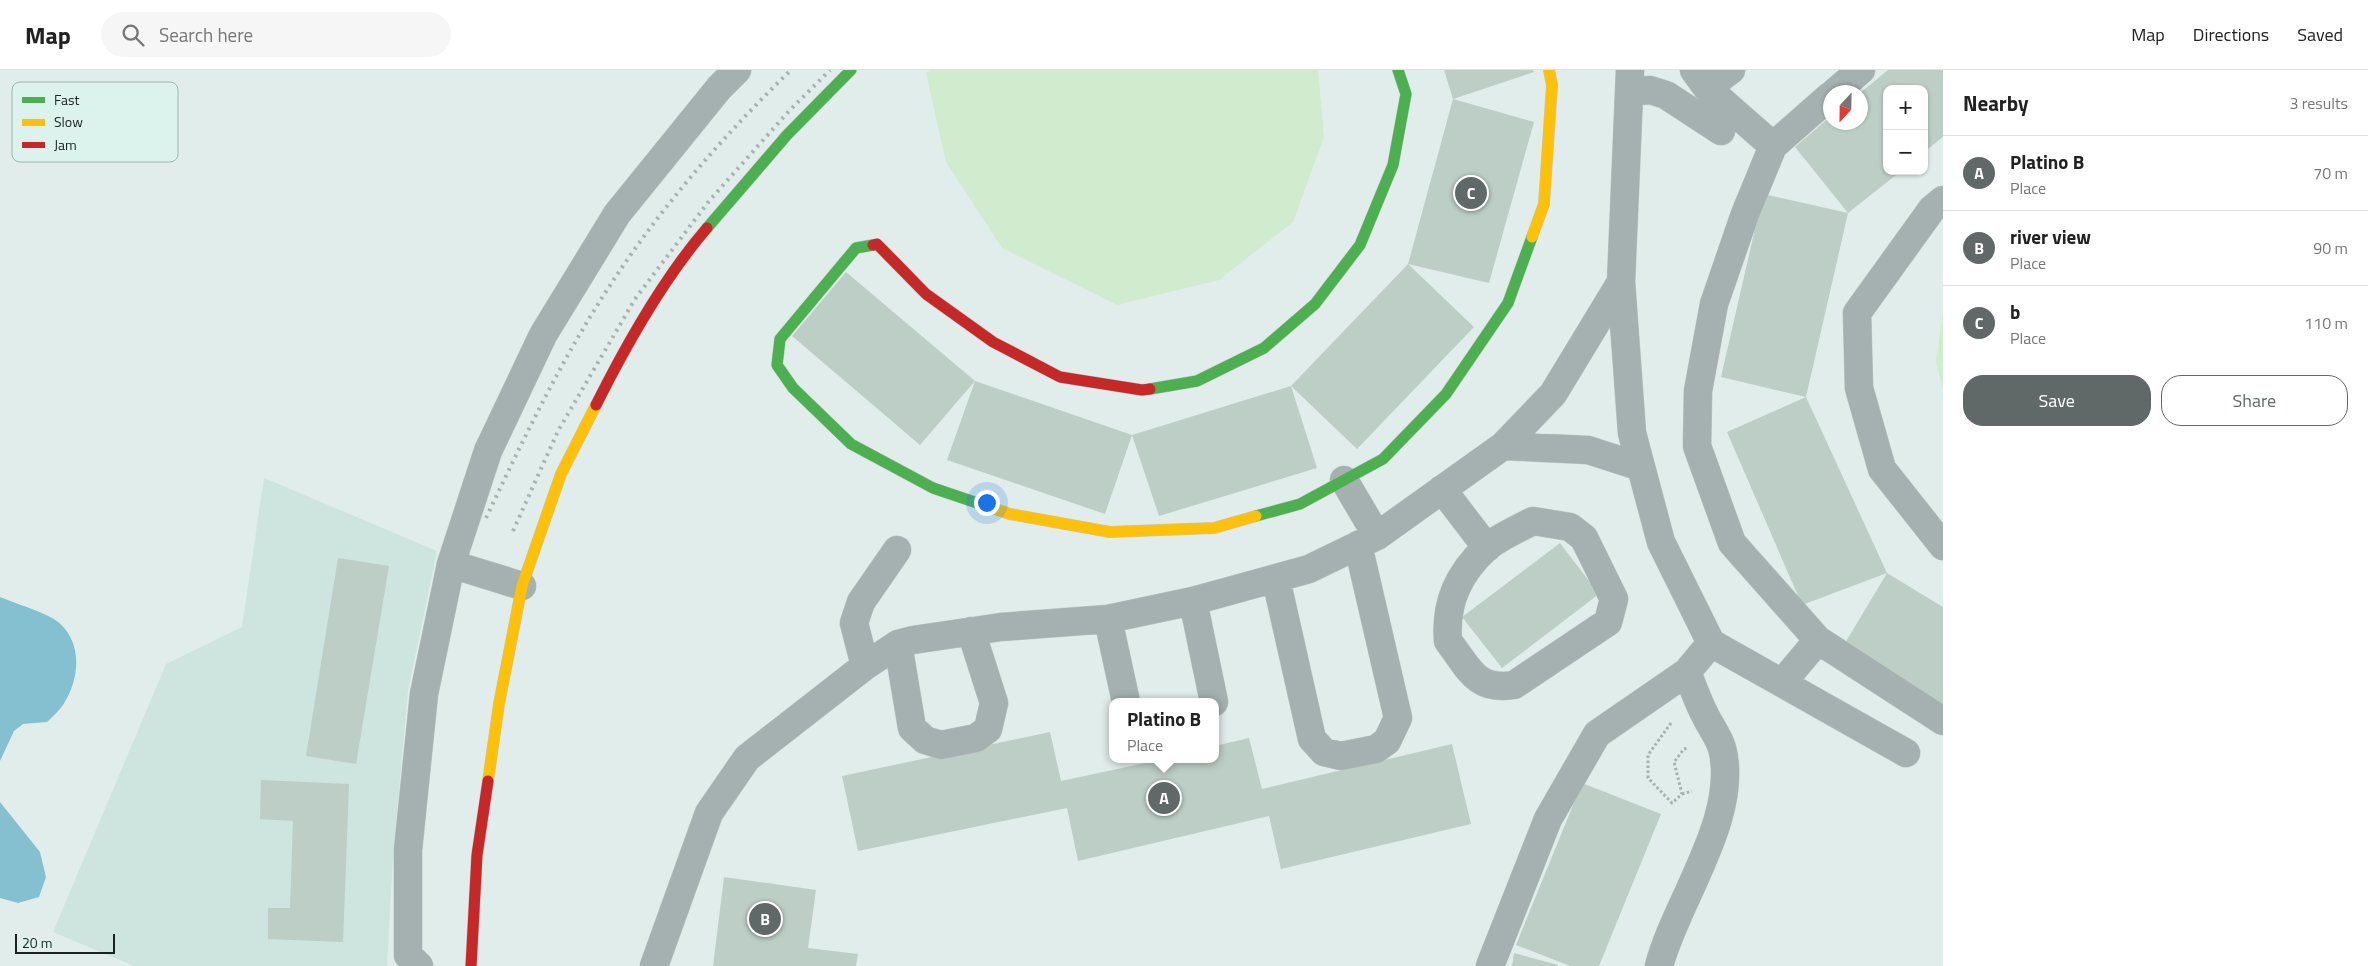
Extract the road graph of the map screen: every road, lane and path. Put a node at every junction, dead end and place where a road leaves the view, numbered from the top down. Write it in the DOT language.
graph roads {
  1 [pos="737,70"];
  2 [pos="851,70"];
  3 [pos="1398,70"];
  4 [pos="1549,70"];
  5 [pos="1731,70"];
  6 [pos="1861,70"];
  7 [pos="1701,79"];
  8 [pos="1630,81"];
  9 [pos="1843,85"];
  10 [pos="1823,102"];
  11 [pos="1721,130"];
  12 [pos="1773,146"];
  13 [pos="1943,200"];
  14 [pos="1621,282"];
  15 [pos="1503,446"];
  16 [pos="1642,467"];
  17 [pos="1344,480"];
  18 [pos="1442,490"];
  19 [pos="1368,541"];
  20 [pos="1943,546"];
  21 [pos="1487,548"];
  22 [pos="897,550"];
  23 [pos="451,564"];
  24 [pos="1276,579"];
  25 [pos="522,586"];
  26 [pos="1193,601"];
  27 [pos="1108,619"];
  28 [pos="971,631"];
  29 [pos="1818,640"];
  30 [pos="1712,643"];
  31 [pos="898,644"];
  32 [pos="864,666"];
  33 [pos="1687,672"];
  34 [pos="1782,683"];
  35 [pos="1125,698"];
  36 [pos="1213,698"];
  37 [pos="1697,699"];
  38 [pos="1943,721"];
  39 [pos="1696,746"];
  40 [pos="1906,753"];
  41 [pos="1698,789"];
  42 [pos="1682,794"];
  43 [pos="419,966"];
  44 [pos="472,966"];
  45 [pos="654,966"];
  46 [pos="1490,966"];
  47 [pos="1659,966"];
  1 -- 23 [label="street"];
  2 -- 25 [label="street"];
  3 -- 17 [label="street"];
  4 -- 17 [label="street"];
  5 -- 7 [label="street"];
  6 -- 9 [label="street"];
  7 -- 12 [label="street"];
  8 -- 11 [label="street"];
  8 -- 14 [label="street"];
  10 -- 12 [label="street"];
  12 -- 29 [label="street"];
  13 -- 20 [label="street"];
  14 -- 15 [label="street"];
  14 -- 16 [label="street"];
  15 -- 16 [label="street"];
  15 -- 18 [label="street"];
  16 -- 30 [label="street"];
  17 -- 19 [label="street"];
  18 -- 19 [label="street"];
  18 -- 21 [label="street"];
  19 -- 24 [label="street"];
  19 -- 24 [label="street"];
  21 -- 21 [label="street"];
  22 -- 32 [label="street"];
  23 -- 25 [label="street"];
  23 -- 43 [label="street"];
  24 -- 26 [label="street"];
  25 -- 44 [label="street"];
  26 -- 27 [label="street"];
  26 -- 36 [label="street"];
  27 -- 28 [label="street"];
  27 -- 35 [label="street"];
  28 -- 31 [label="street"];
  28 -- 31 [label="street"];
  29 -- 34 [label="street"];
  29 -- 38 [label="street"];
  30 -- 33 [label="street"];
  30 -- 34 [label="street"];
  31 -- 32 [label="street"];
  32 -- 45 [label="street"];
  33 -- 37 [label="street"];
  33 -- 46 [label="street"];
  34 -- 40 [label="street"];
  37 -- 42 [label="path"];
  37 -- 47 [label="street"];
  39 -- 42 [label="path"];
  41 -- 42 [label="path"];
}
